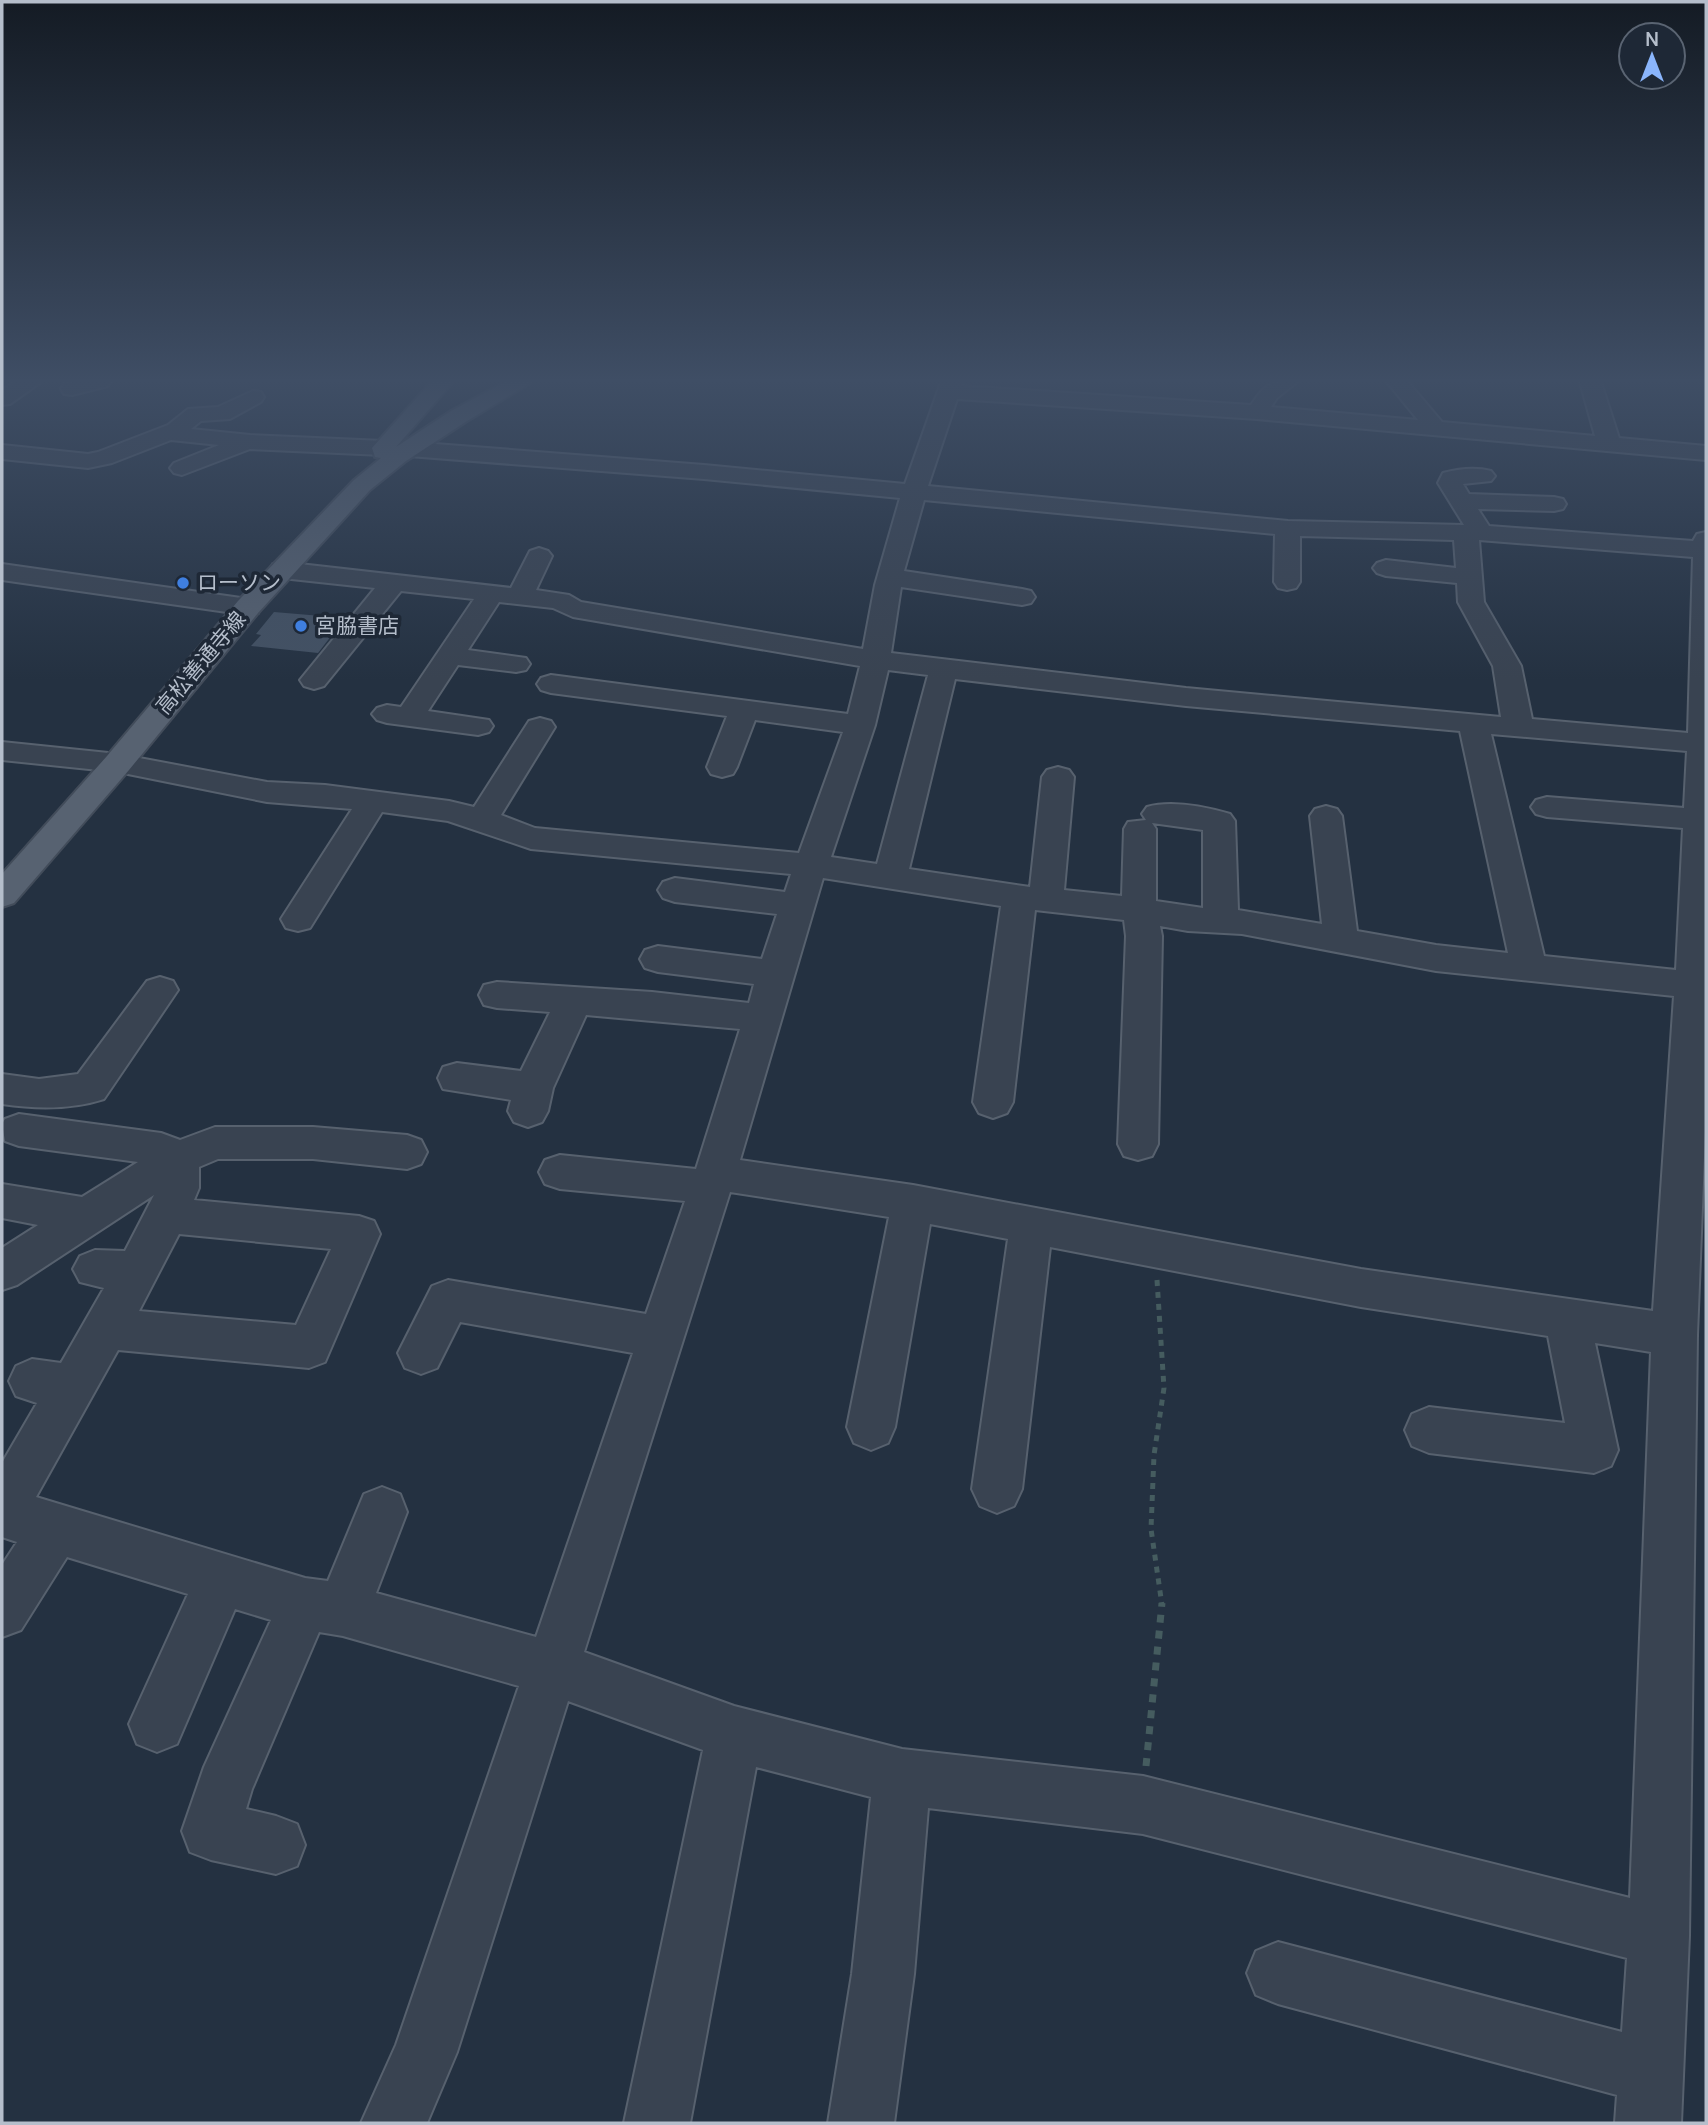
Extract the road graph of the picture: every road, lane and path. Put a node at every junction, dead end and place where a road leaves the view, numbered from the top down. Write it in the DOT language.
graph roads {
  1 [pos="366,481"];
  2 [pos="776,481"];
  3 [pos="917,481"];
  4 [pos="1450,481"];
  5 [pos="914,491"];
  6 [pos="1462,502"];
  7 [pos="1554,504"];
  8 [pos="1288,528"];
  9 [pos="1382,531"];
  10 [pos="1474,533"];
  11 [pos="1706,544"];
  12 [pos="539,556"];
  13 [pos="282,570"];
  14 [pos="2,572"];
  15 [pos="890,577"];
  16 [pos="1469,577"];
  17 [pos="395,581"];
  18 [pos="1287,582"];
  19 [pos="1022,597"];
  20 [pos="248,607"];
  21 [pos="495,607"];
  22 [pos="450,656"];
  23 [pos="876,660"];
  24 [pos="516,664"];
  25 [pos="944,668"];
  26 [pos="314,680"];
  27 [pos="551,684"];
  28 [pos="744,710"];
  29 [pos="1473,723"];
  30 [pos="860,725"];
  31 [pos="478,726"];
  32 [pos="540,727"];
  33 [pos="1518,727"];
  34 [pos="1703,743"];
  35 [pos="2,751"];
  36 [pos="118,763"];
  37 [pos="722,767"];
  38 [pos="1058,776"];
  39 [pos="372,803"];
  40 [pos="1547,807"];
  41 [pos="1326,816"];
  42 [pos="482,820"];
  43 [pos="1698,820"];
  44 [pos="810,865"];
  45 [pos="890,877"];
  46 [pos="675,890"];
  47 [pos="2,895"];
  48 [pos="1033,898"];
  49 [pos="797,905"];
  50 [pos="1139,910"];
  51 [pos="298,919"];
  52 [pos="1221,921"];
  53 [pos="1341,941"];
  54 [pos="658,960"];
  55 [pos="1529,968"];
  56 [pos="776,974"];
  57 [pos="1693,985"];
  58 [pos="160,990"];
  59 [pos="497,995"];
  60 [pos="573,1002"];
  61 [pos="762,1017"];
  62 [pos="457,1078"];
  63 [pos="20,1091"];
  64 [pos="993,1102"];
  65 [pos="10,1141"];
  66 [pos="1138,1144"];
  67 [pos="407,1152"];
  68 [pos="178,1158"];
  69 [pos="560,1172"];
  70 [pos="712,1181"];
  71 [pos="2,1201"];
  72 [pos="913,1203"];
  73 [pos="167,1215"];
  74 [pos="86,1216"];
  75 [pos="1031,1226"];
  76 [pos="1158,1251"];
  77 [pos="2,1271"];
  78 [pos="1567,1319"];
  79 [pos="106,1328"];
  80 [pos="1674,1335"];
  81 [pos="659,1337"];
  82 [pos="421,1353"];
  83 [pos="871,1427"];
  84 [pos="1429,1430"];
  85 [pos="997,1489"];
  86 [pos="2,1511"];
  87 [pos="382,1512"];
  88 [pos="56,1528"];
  89 [pos="223,1577"];
  90 [pos="324,1607"];
  91 [pos="2,1611"];
  92 [pos="552,1668"];
  93 [pos="157,1724"];
  94 [pos="734,1734"];
  95 [pos="902,1777"];
  96 [pos="1143,1805"];
  97 [pos="276,1845"];
  98 [pos="1660,1936"];
  99 [pos="1278,1973"];
  100 [pos="1650,2098"];
  101 [pos="394,2123"];
  102 [pos="657,2123"];
  103 [pos="861,2123"];
  1 -- 13 [label="main road, 高松善通寺線"];
  2 -- 5 [label="street"];
  3 -- 5 [label="street"];
  4 -- 6 [label="street"];
  5 -- 8 [label="street"];
  5 -- 15 [label="street"];
  6 -- 7 [label="street"];
  6 -- 10 [label="street"];
  8 -- 9 [label="street"];
  8 -- 18 [label="street"];
  9 -- 10 [label="street"];
  9 -- 16 [label="street"];
  10 -- 11 [label="street"];
  10 -- 16 [label="street"];
  11 -- 34 [label="street"];
  12 -- 21 [label="street"];
  13 -- 17 [label="street"];
  13 -- 20 [label="main road, 高松善通寺線"];
  14 -- 20 [label="street"];
  15 -- 19 [label="street"];
  15 -- 23 [label="street"];
  16 -- 33 [label="street"];
  17 -- 21 [label="street"];
  17 -- 26 [label="street"];
  20 -- 36 [label="main road, 高松善通寺線"];
  21 -- 22 [label="street"];
  21 -- 23 [label="street"];
  22 -- 24 [label="street"];
  22 -- 31 [label="street"];
  23 -- 25 [label="street"];
  23 -- 30 [label="street"];
  25 -- 29 [label="street"];
  25 -- 45 [label="street"];
  27 -- 28 [label="street"];
  28 -- 30 [label="street"];
  28 -- 37 [label="street"];
  29 -- 33 [label="street"];
  29 -- 55 [label="street"];
  30 -- 44 [label="street"];
  32 -- 42 [label="street"];
  33 -- 34 [label="street"];
  34 -- 43 [label="street"];
  35 -- 36 [label="street"];
  36 -- 39 [label="street"];
  36 -- 47 [label="main road, 高松善通寺線"];
  38 -- 48 [label="street"];
  39 -- 42 [label="street"];
  39 -- 51 [label="street"];
  40 -- 43 [label="street"];
  41 -- 53 [label="street"];
  42 -- 44 [label="street"];
  43 -- 57 [label="street"];
  44 -- 45 [label="street"];
  44 -- 49 [label="street"];
  45 -- 48 [label="street"];
  46 -- 49 [label="street"];
  48 -- 50 [label="street"];
  48 -- 64 [label="street"];
  49 -- 56 [label="street"];
  50 -- 52 [label="street"];
  50 -- 52 [label="street"];
  50 -- 66 [label="street"];
  52 -- 53 [label="street"];
  53 -- 55 [label="street"];
  54 -- 56 [label="street"];
  55 -- 57 [label="street"];
  56 -- 61 [label="street"];
  57 -- 80 [label="street"];
  58 -- 63 [label="street"];
  59 -- 60 [label="street"];
  60 -- 61 [label="street"];
  60 -- 62 [label="street"];
  61 -- 70 [label="street"];
  63 -- 65 [label="street"];
  65 -- 68 [label="street"];
  67 -- 68 [label="street"];
  68 -- 73 [label="street"];
  68 -- 74 [label="street"];
  69 -- 70 [label="street"];
  70 -- 72 [label="street"];
  70 -- 81 [label="street"];
  71 -- 74 [label="street"];
  72 -- 75 [label="street"];
  72 -- 83 [label="street"];
  73 -- 79 [label="street"];
  73 -- 79 [label="street"];
  74 -- 77 [label="street"];
  75 -- 76 [label="street"];
  75 -- 85 [label="street"];
  76 -- 78 [label="street"];
  76 -- 96 [label="path"];
  78 -- 80 [label="street"];
  78 -- 84 [label="street"];
  79 -- 86 [label="street"];
  80 -- 98 [label="street"];
  81 -- 82 [label="street"];
  81 -- 92 [label="street"];
  86 -- 88 [label="street"];
  87 -- 90 [label="street"];
  88 -- 89 [label="street"];
  88 -- 91 [label="street"];
  89 -- 90 [label="street"];
  89 -- 93 [label="street"];
  90 -- 92 [label="street"];
  90 -- 97 [label="street"];
  92 -- 94 [label="street"];
  92 -- 101 [label="street"];
  94 -- 95 [label="street"];
  94 -- 102 [label="street"];
  95 -- 96 [label="street"];
  95 -- 103 [label="street"];
  96 -- 98 [label="street"];
  98 -- 100 [label="street"];
  99 -- 100 [label="street"];
}
